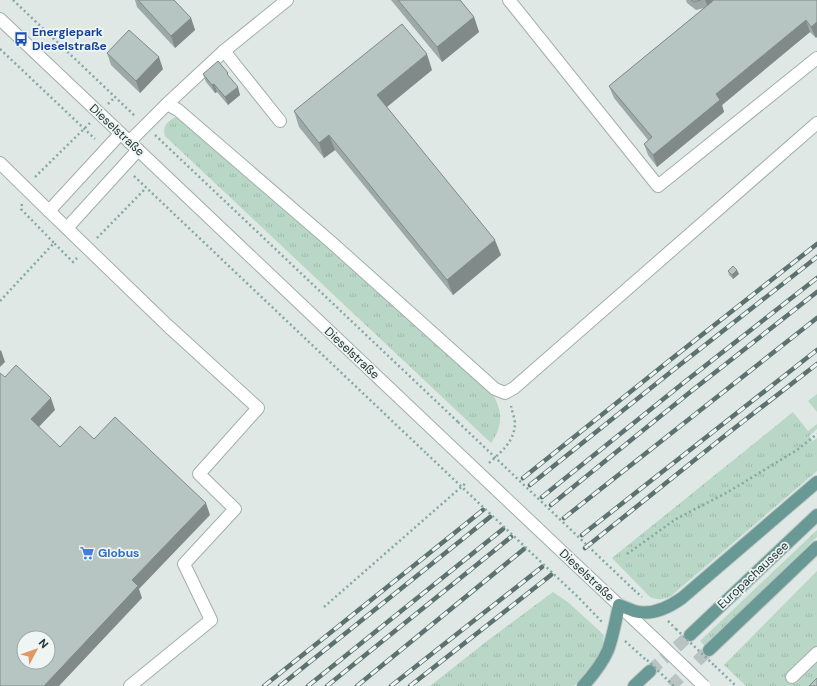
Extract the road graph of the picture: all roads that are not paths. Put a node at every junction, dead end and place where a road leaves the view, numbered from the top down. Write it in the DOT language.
graph roads {
  1 [pos="287,0"];
  2 [pos="509,0"];
  3 [pos="0,19"];
  4 [pos="224,51"];
  5 [pos="817,58"];
  6 [pos="167,104"];
  7 [pos="280,120"];
  8 [pos="817,123"];
  9 [pos="125,138"];
  10 [pos="138,150"];
  11 [pos="0,163"];
  12 [pos="49,211"];
  13 [pos="66,228"];
  14 [pos="817,482"];
  15 [pos="817,514"];
  16 [pos="817,547"];
  17 [pos="619,605"];
  18 [pos="690,635"];
  19 [pos="709,650"];
  20 [pos="817,653"];
  21 [pos="649,666"];
  22 [pos="792,678"];
  23 [pos="130,686"];
  24 [pos="583,686"];
  25 [pos="634,686"];
  26 [pos="704,686"];
  1 -- 4 [label="street"];
  2 -- 5 [label="street"];
  3 -- 9 [label="street, Dieselstraße"];
  4 -- 6 [label="street"];
  4 -- 7 [label="street"];
  6 -- 8 [label="street"];
  6 -- 9 [label="street"];
  9 -- 10 [label="street, Dieselstraße"];
  9 -- 12 [label="street"];
  10 -- 13 [label="street"];
  10 -- 17 [label="street, Dieselstraße, bridge"];
  11 -- 12 [label="street"];
  12 -- 13 [label="street"];
  13 -- 23 [label="street"];
  14 -- 17 [label="main road"];
  15 -- 18 [label="main road, Europachaussee"];
  16 -- 19 [label="main road, Europachaussee"];
  17 -- 24 [label="main road"];
  17 -- 26 [label="street, Dieselstraße, bridge"];
  20 -- 22 [label="street"];
  21 -- 25 [label="main road"];
}
